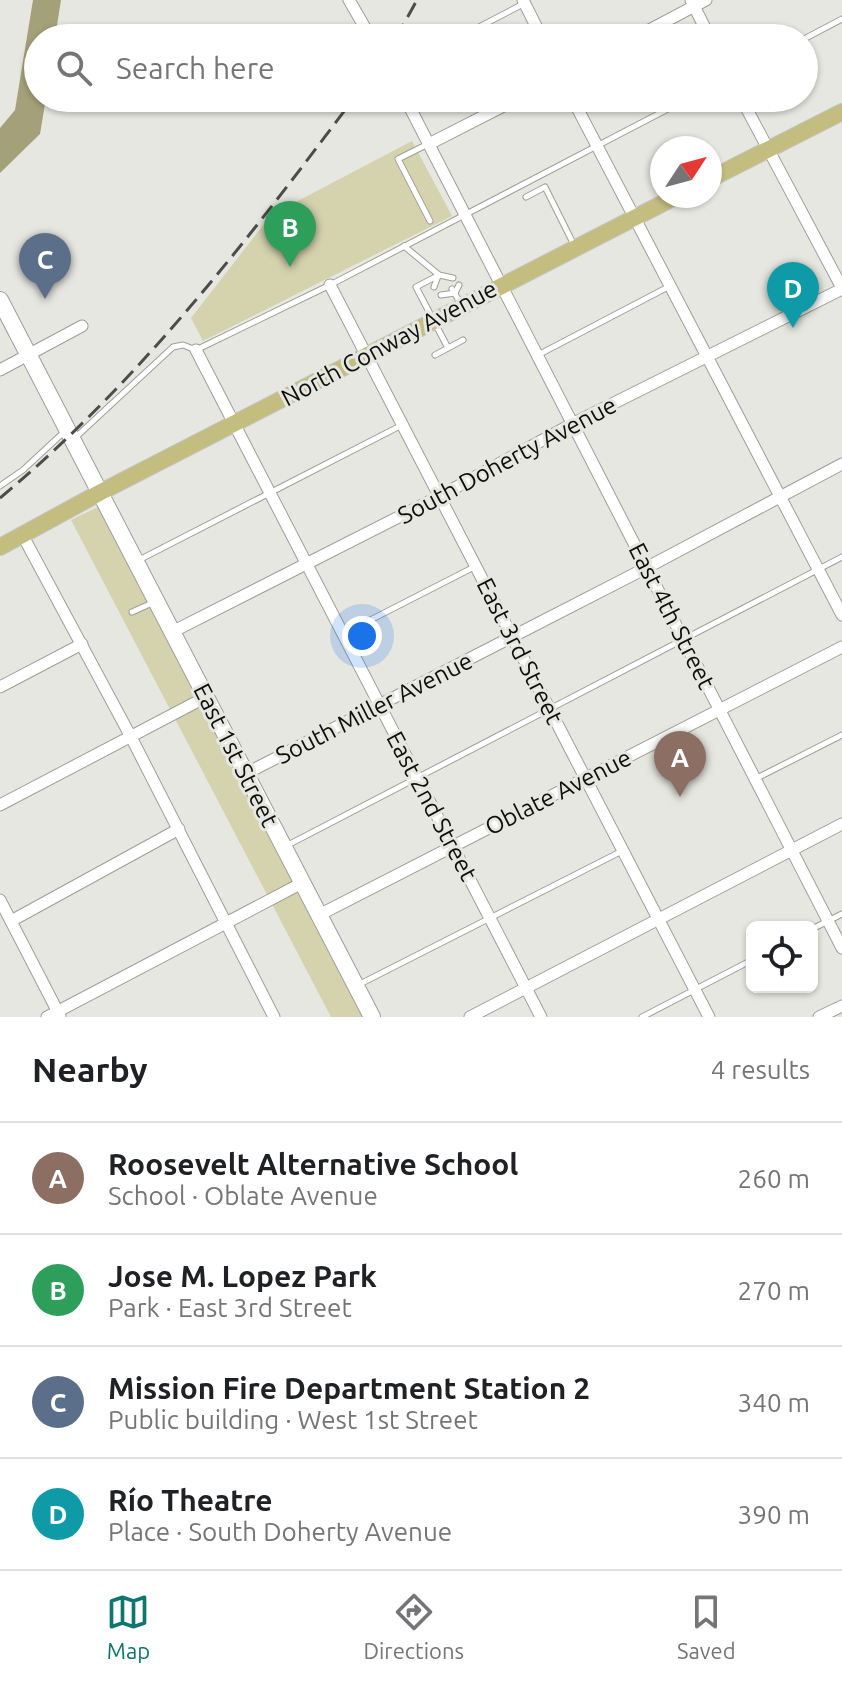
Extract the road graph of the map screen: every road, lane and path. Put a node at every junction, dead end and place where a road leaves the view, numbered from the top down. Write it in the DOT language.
graph roads {
  1 [pos="349,0"];
  2 [pos="706,0"];
  3 [pos="524,2"];
  4 [pos="692,3"];
  5 [pos="842,19"];
  6 [pos="363,24"];
  7 [pos="484,24"];
  8 [pos="535,24"];
  9 [pos="657,24"];
  10 [pos="703,24"];
  11 [pos="818,32"];
  12 [pos="412,112"];
  13 [pos="492,112"];
  14 [pos="579,112"];
  15 [pos="662,112"];
  16 [pos="749,112"];
  17 [pos="842,112"];
  18 [pos="429,144"];
  19 [pos="597,146"];
  20 [pos="769,149"];
  21 [pos="722,173"];
  22 [pos="526,197"];
  23 [pos="654,208"];
  24 [pos="465,213"];
  25 [pos="634,218"];
  26 [pos="430,221"];
  27 [pos="404,246"];
  28 [pos="575,247"];
  29 [pos="439,275"];
  30 [pos="453,278"];
  31 [pos="445,282"];
  32 [pos="330,285"];
  33 [pos="459,285"];
  34 [pos="501,285"];
  35 [pos="671,286"];
  36 [pos="434,287"];
  37 [pos="842,288"];
  38 [pos="441,295"];
  39 [pos="456,296"];
  40 [pos="0,300"];
  41 [pos="434,320"];
  42 [pos="82,326"];
  43 [pos="463,340"];
  44 [pos="448,348"];
  45 [pos="196,350"];
  46 [pos="29,355"];
  47 [pos="367,355"];
  48 [pos="435,355"];
  49 [pos="538,355"];
  50 [pos="708,355"];
  51 [pos="0,370"];
  52 [pos="574,423"];
  53 [pos="234,424"];
  54 [pos="403,425"];
  55 [pos="70,434"];
  56 [pos="842,464"];
  57 [pos="0,486"];
  58 [pos="101,492"];
  59 [pos="270,494"];
  60 [pos="781,495"];
  61 [pos="440,496"];
  62 [pos="23,536"];
  63 [pos="0,547"];
  64 [pos="842,557"];
  65 [pos="136,562"];
  66 [pos="306,563"];
  67 [pos="476,566"];
  68 [pos="646,568"];
  69 [pos="819,568"];
  70 [pos="156,600"];
  71 [pos="132,612"];
  72 [pos="842,615"];
  73 [pos="172,632"];
  74 [pos="342,635"];
  75 [pos="513,637"];
  76 [pos="683,637"];
  77 [pos="82,644"];
  78 [pos="842,647"];
  79 [pos="0,687"];
  80 [pos="206,697"];
  81 [pos="379,705"];
  82 [pos="549,708"];
  83 [pos="720,708"];
  84 [pos="842,735"];
  85 [pos="131,737"];
  86 [pos="245,774"];
  87 [pos="417,777"];
  88 [pos="586,779"];
  89 [pos="757,779"];
  90 [pos="0,805"];
  91 [pos="842,824"];
  92 [pos="179,829"];
  93 [pos="453,845"];
  94 [pos="283,847"];
  95 [pos="793,848"];
  96 [pos="623,851"];
  97 [pos="302,883"];
  98 [pos="0,900"];
  99 [pos="842,914"];
  100 [pos="317,916"];
  101 [pos="490,918"];
  102 [pos="658,919"];
  103 [pos="11,921"];
  104 [pos="829,921"];
  105 [pos="227,923"];
  106 [pos="818,926"];
  107 [pos="842,948"];
  108 [pos="746,963"];
  109 [pos="355,987"];
  110 [pos="525,988"];
  111 [pos="695,990"];
  112 [pos="842,1006"];
  113 [pos="55,1015"];
  114 [pos="271,1016"];
  115 [pos="372,1017"];
  116 [pos="470,1017"];
  117 [pos="541,1017"];
  118 [pos="642,1017"];
  119 [pos="709,1017"];
  120 [pos="819,1017"];
  1 -- 6 [label="street"];
  2 -- 4 [label="street"];
  3 -- 7 [label="lane"];
  3 -- 8 [label="street"];
  4 -- 9 [label="street"];
  4 -- 10 [label="street"];
  5 -- 11 [label="lane"];
  12 -- 18 [label="street, East 4th Street"];
  13 -- 18 [label="street"];
  14 -- 19 [label="street"];
  15 -- 19 [label="lane"];
  16 -- 20 [label="street"];
  17 -- 20 [label="main road"];
  18 -- 24 [label="street, East 4th Street"];
  18 -- 26 [label="lane"];
  19 -- 24 [label="lane"];
  19 -- 25 [label="street"];
  20 -- 21 [label="main road"];
  20 -- 37 [label="street"];
  22 -- 28 [label="lane"];
  23 -- 25 [label="main road, North Conway Avenue"];
  24 -- 27 [label="lane"];
  24 -- 34 [label="street, East 4th Street"];
  25 -- 28 [label="main road, North Conway Avenue"];
  25 -- 35 [label="street"];
  27 -- 29 [label="lane"];
  27 -- 32 [label="lane"];
  28 -- 34 [label="main road, North Conway Avenue"];
  29 -- 30 [label="lane"];
  29 -- 31 [label="lane"];
  29 -- 36 [label="lane"];
  29 -- 41 [label="lane"];
  32 -- 45 [label="lane"];
  32 -- 47 [label="street, East 3rd Street"];
  33 -- 39 [label="lane"];
  34 -- 39 [label="main road, North Conway Avenue"];
  34 -- 49 [label="street, East 4th Street"];
  35 -- 49 [label="lane"];
  35 -- 50 [label="street"];
  37 -- 50 [label="street, South Doherty Avenue"];
  38 -- 39 [label="lane"];
  39 -- 41 [label="main road, North Conway Avenue"];
  40 -- 46 [label="street, East 1st Street"];
  41 -- 44 [label="lane"];
  41 -- 47 [label="main road, North Conway Avenue"];
  42 -- 46 [label="street"];
  43 -- 44 [label="lane"];
  44 -- 48 [label="lane"];
  45 -- 53 [label="street, East 2nd Street"];
  45 -- 55 [label="lane"];
  46 -- 51 [label="street"];
  46 -- 55 [label="street, East 1st Street"];
  47 -- 53 [label="main road, North Conway Avenue"];
  47 -- 54 [label="street, East 3rd Street"];
  49 -- 52 [label="street, East 4th Street"];
  50 -- 52 [label="street, South Doherty Avenue"];
  50 -- 60 [label="street"];
  52 -- 61 [label="street, South Doherty Avenue"];
  52 -- 68 [label="street, East 4th Street"];
  53 -- 58 [label="main road, North Conway Avenue"];
  53 -- 59 [label="street, East 2nd Street"];
  54 -- 59 [label="lane"];
  54 -- 61 [label="street, East 3rd Street"];
  55 -- 57 [label="lane"];
  55 -- 58 [label="street, East 1st Street"];
  56 -- 60 [label="street, South Miller Avenue"];
  58 -- 62 [label="main road, North Conway Avenue"];
  58 -- 65 [label="street, East 1st Street"];
  59 -- 65 [label="lane"];
  59 -- 66 [label="street, East 2nd Street"];
  60 -- 68 [label="street, South Miller Avenue"];
  60 -- 69 [label="street"];
  61 -- 66 [label="street, South Doherty Avenue"];
  61 -- 67 [label="street, East 3rd Street"];
  62 -- 63 [label="main road, North Conway Avenue"];
  62 -- 77 [label="street"];
  64 -- 69 [label="lane"];
  65 -- 70 [label="street, East 1st Street"];
  66 -- 73 [label="street, South Doherty Avenue"];
  66 -- 74 [label="street, East 2nd Street"];
  67 -- 74 [label="lane"];
  67 -- 75 [label="street, East 3rd Street"];
  68 -- 75 [label="street, South Miller Avenue"];
  68 -- 76 [label="street, East 4th Street"];
  69 -- 72 [label="street"];
  69 -- 76 [label="lane"];
  70 -- 71 [label="lane"];
  70 -- 73 [label="street, East 1st Street"];
  73 -- 80 [label="street, East 1st Street"];
  74 -- 81 [label="street, East 2nd Street"];
  75 -- 81 [label="street, South Miller Avenue"];
  75 -- 82 [label="street, East 3rd Street"];
  76 -- 82 [label="lane"];
  76 -- 83 [label="street, East 4th Street"];
  77 -- 79 [label="street"];
  77 -- 85 [label="street"];
  78 -- 83 [label="street, Oblate Avenue"];
  80 -- 85 [label="street"];
  80 -- 86 [label="street, East 1st Street"];
  81 -- 86 [label="street, South Miller Avenue"];
  81 -- 87 [label="street, East 2nd Street"];
  82 -- 87 [label="lane"];
  82 -- 88 [label="street, East 3rd Street"];
  83 -- 88 [label="street, Oblate Avenue"];
  83 -- 89 [label="street, East 4th Street"];
  84 -- 89 [label="lane"];
  85 -- 90 [label="street"];
  85 -- 92 [label="street"];
  86 -- 94 [label="street, East 1st Street"];
  87 -- 93 [label="street, East 2nd Street"];
  87 -- 94 [label="lane"];
  88 -- 93 [label="street, Oblate Avenue"];
  88 -- 96 [label="street, East 3rd Street"];
  89 -- 95 [label="street, East 4th Street"];
  91 -- 95 [label="street"];
  92 -- 103 [label="street"];
  92 -- 105 [label="street"];
  93 -- 100 [label="street, Oblate Avenue"];
  93 -- 101 [label="street, East 2nd Street"];
  94 -- 97 [label="street, East 1st Street"];
  95 -- 102 [label="street"];
  95 -- 104 [label="street, East 4th Street"];
  96 -- 101 [label="lane"];
  96 -- 102 [label="street, East 3rd Street"];
  97 -- 100 [label="street, East 1st Street"];
  97 -- 105 [label="street"];
  98 -- 103 [label="street"];
  99 -- 104 [label="lane"];
  100 -- 109 [label="street, East 1st Street"];
  101 -- 109 [label="lane"];
  101 -- 110 [label="street, East 2nd Street"];
  102 -- 110 [label="street"];
  102 -- 111 [label="street, East 3rd Street"];
  103 -- 113 [label="street"];
  104 -- 106 [label="lane"];
  104 -- 107 [label="street, East 4th Street"];
  105 -- 113 [label="street"];
  105 -- 114 [label="street"];
  108 -- 111 [label="lane"];
  109 -- 115 [label="street, East 1st Street"];
  110 -- 116 [label="street"];
  110 -- 117 [label="street, East 2nd Street"];
  111 -- 118 [label="lane"];
  111 -- 119 [label="street, East 3rd Street"];
  112 -- 120 [label="street"];
}
